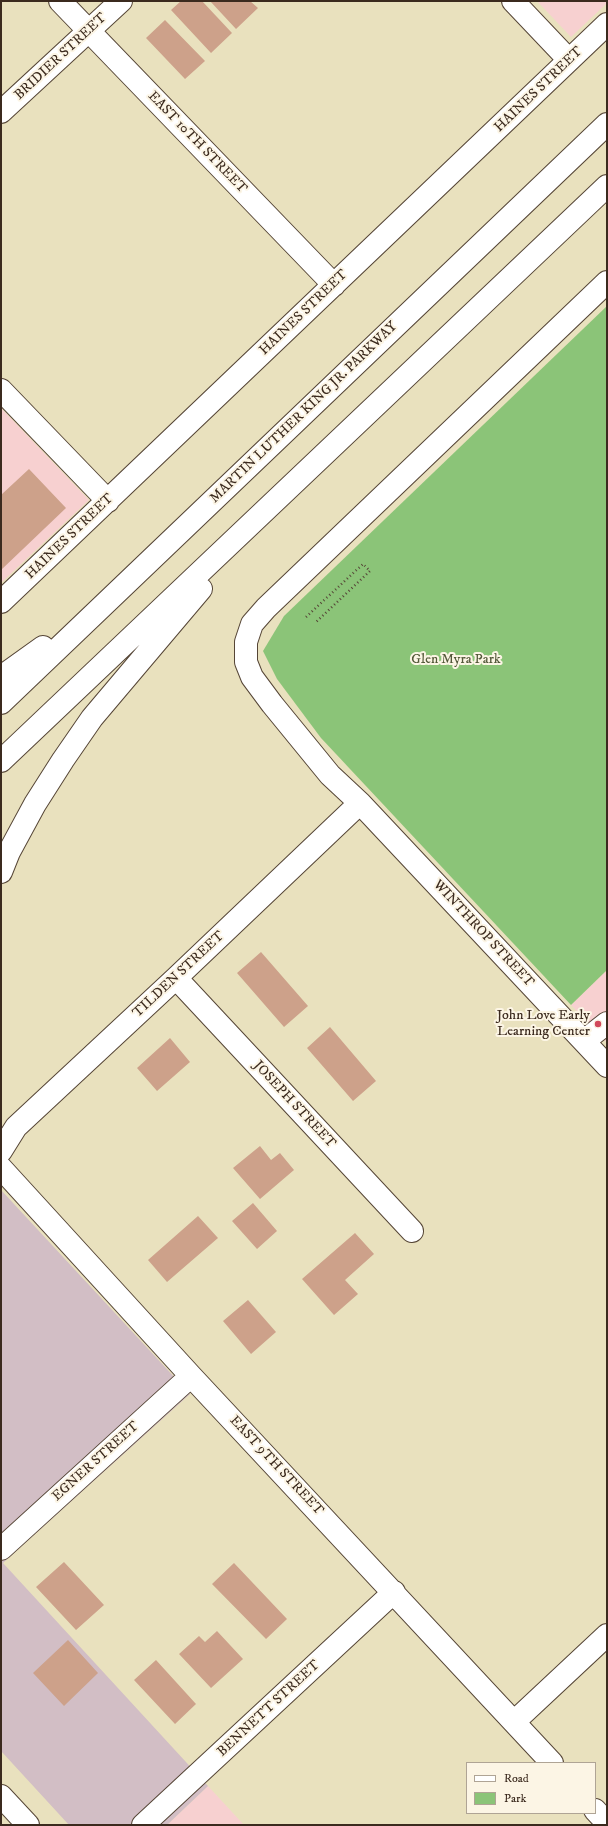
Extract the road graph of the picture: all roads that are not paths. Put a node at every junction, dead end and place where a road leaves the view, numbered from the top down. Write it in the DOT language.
graph roads {
  1 [pos="60,1"];
  2 [pos="121,1"];
  3 [pos="519,3"];
  4 [pos="607,24"];
  5 [pos="90,31"];
  6 [pos="569,60"];
  7 [pos="1,112"];
  8 [pos="607,124"];
  9 [pos="607,186"];
  10 [pos="607,282"];
  11 [pos="334,285"];
  12 [pos="1,390"];
  13 [pos="108,501"];
  14 [pos="276,501"];
  15 [pos="107,600"];
  16 [pos="1,602"];
  17 [pos="1,677"];
  18 [pos="1,703"];
  19 [pos="1,761"];
  20 [pos="360,803"];
  21 [pos="1,872"];
  22 [pos="176,978"];
  23 [pos="607,1023"];
  24 [pos="584,1041"];
  25 [pos="607,1066"];
  26 [pos="1,1151"];
  27 [pos="1,1168"];
  28 [pos="412,1231"];
  29 [pos="191,1376"];
  30 [pos="1,1549"];
  31 [pos="394,1592"];
  32 [pos="607,1635"];
  33 [pos="514,1721"];
  34 [pos="551,1762"];
  35 [pos="1,1796"];
  36 [pos="153,1822"];
  37 [pos="28,1825"];
  1 -- 5 [label="main road, EAST 10TH STREET"];
  2 -- 5 [label="main road, BRIDIER STREET"];
  3 -- 6 [label="main road"];
  4 -- 6 [label="main road, HAINES STREET"];
  5 -- 7 [label="main road, BRIDIER STREET"];
  5 -- 11 [label="main road, EAST 10TH STREET"];
  6 -- 11 [label="main road, HAINES STREET"];
  8 -- 15 [label="main road, MARTIN LUTHER KING JR. PARKWAY"];
  9 -- 14 [label="main road"];
  10 -- 20 [label="main road"];
  11 -- 13 [label="main road, HAINES STREET"];
  12 -- 13 [label="main road"];
  13 -- 16 [label="main road, HAINES STREET"];
  14 -- 19 [label="main road"];
  14 -- 21 [label="main road"];
  15 -- 17 [label="main road"];
  15 -- 18 [label="main road, MARTIN LUTHER KING JR. PARKWAY"];
  20 -- 22 [label="main road, TILDEN STREET"];
  20 -- 24 [label="main road, WINTHROP STREET"];
  22 -- 26 [label="main road, TILDEN STREET"];
  22 -- 28 [label="main road, JOSEPH STREET"];
  23 -- 24 [label="main road"];
  24 -- 25 [label="main road, WINTHROP STREET"];
  27 -- 29 [label="main road, EAST 9TH STREET"];
  29 -- 30 [label="main road, EGNER STREET"];
  29 -- 31 [label="main road, EAST 9TH STREET"];
  31 -- 33 [label="main road, EAST 9TH STREET"];
  31 -- 36 [label="main road, BENNETT STREET"];
  32 -- 33 [label="main road"];
  33 -- 34 [label="main road, EAST 9TH STREET"];
  35 -- 37 [label="main road"];
}
